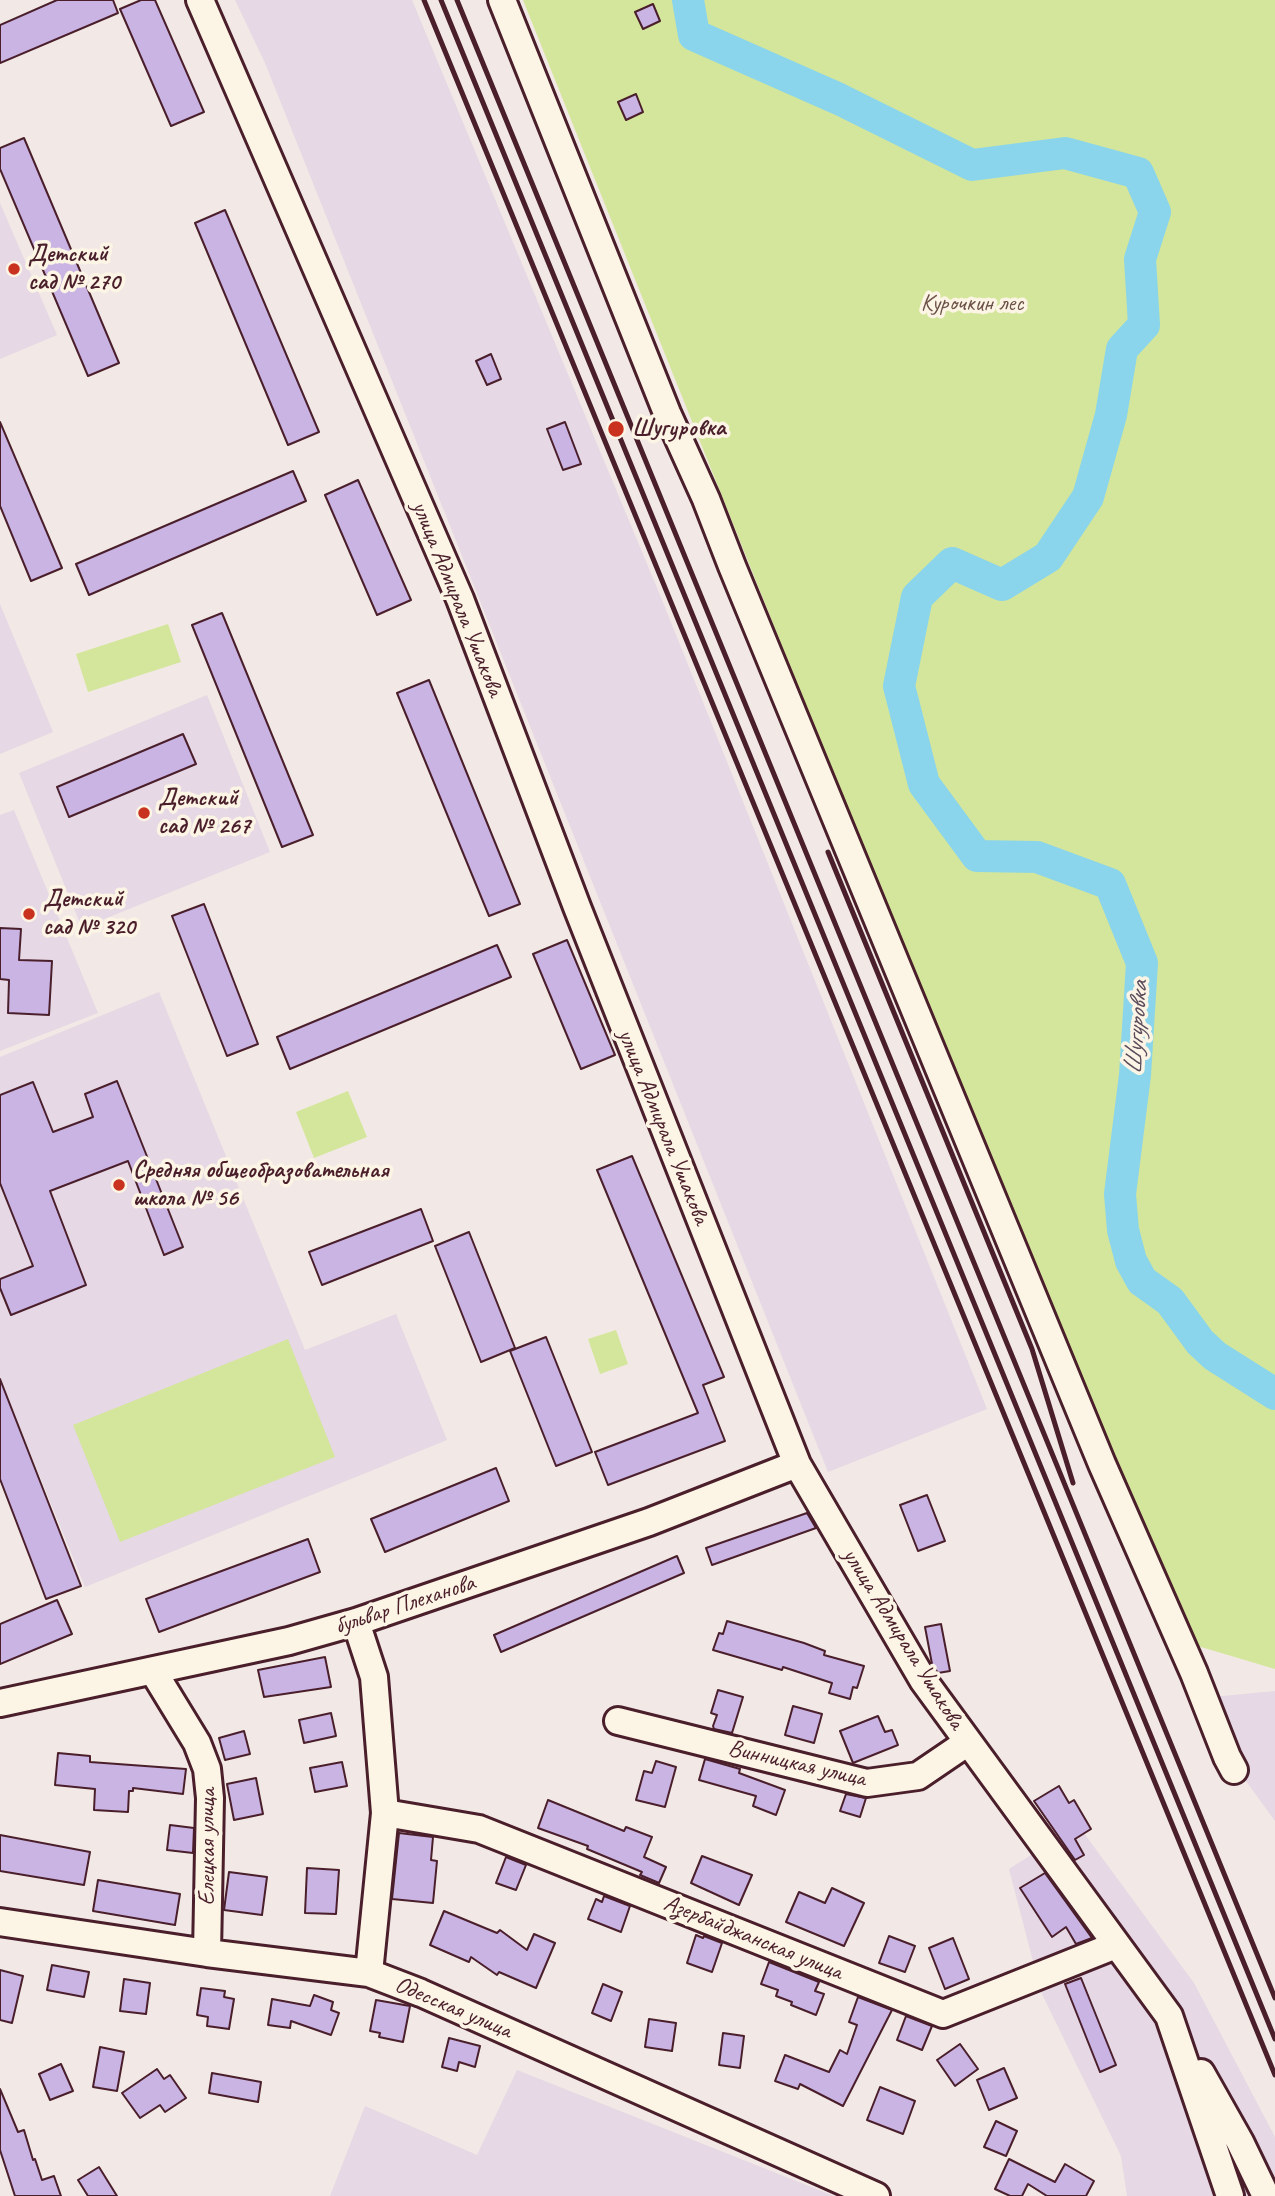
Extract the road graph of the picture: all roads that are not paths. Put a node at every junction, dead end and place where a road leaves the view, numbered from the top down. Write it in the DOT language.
graph roads {
  1 [pos="200,0"];
  2 [pos="502,0"];
  3 [pos="797,1464"];
  4 [pos="356,1622"];
  5 [pos="153,1671"];
  6 [pos="0,1703"];
  7 [pos="618,1721"];
  8 [pos="968,1742"];
  9 [pos="1234,1770"];
  10 [pos="385,1813"];
  11 [pos="0,1922"];
  12 [pos="1116,1945"];
  13 [pos="207,1953"];
  14 [pos="369,1973"];
  15 [pos="1169,2016"];
  16 [pos="876,2196"];
  17 [pos="1230,2196"];
  18 [pos="1266,2196"];
  1 -- 3 [label="street, улица Адмирала Ушакова"];
  2 -- 9 [label="street"];
  3 -- 4 [label="street, бульвар Плеханова"];
  3 -- 8 [label="street, улица Адмирала Ушакова"];
  4 -- 5 [label="street, бульвар Плеханова"];
  4 -- 10 [label="street"];
  5 -- 6 [label="street, бульвар Плеханова"];
  5 -- 13 [label="street, Елецкая улица"];
  7 -- 8 [label="street, Винницкая улица"];
  8 -- 12 [label="street, улица Адмирала Ушакова"];
  10 -- 12 [label="street, Азербайджанская улица"];
  10 -- 14 [label="street"];
  11 -- 13 [label="street, Одесская улица"];
  12 -- 15 [label="street, улица Адмирала Ушакова"];
  13 -- 14 [label="street, Одесская улица"];
  14 -- 16 [label="street, Одесская улица"];
  15 -- 17 [label="street, улица Адмирала Ушакова"];
  15 -- 18 [label="street"];
}
